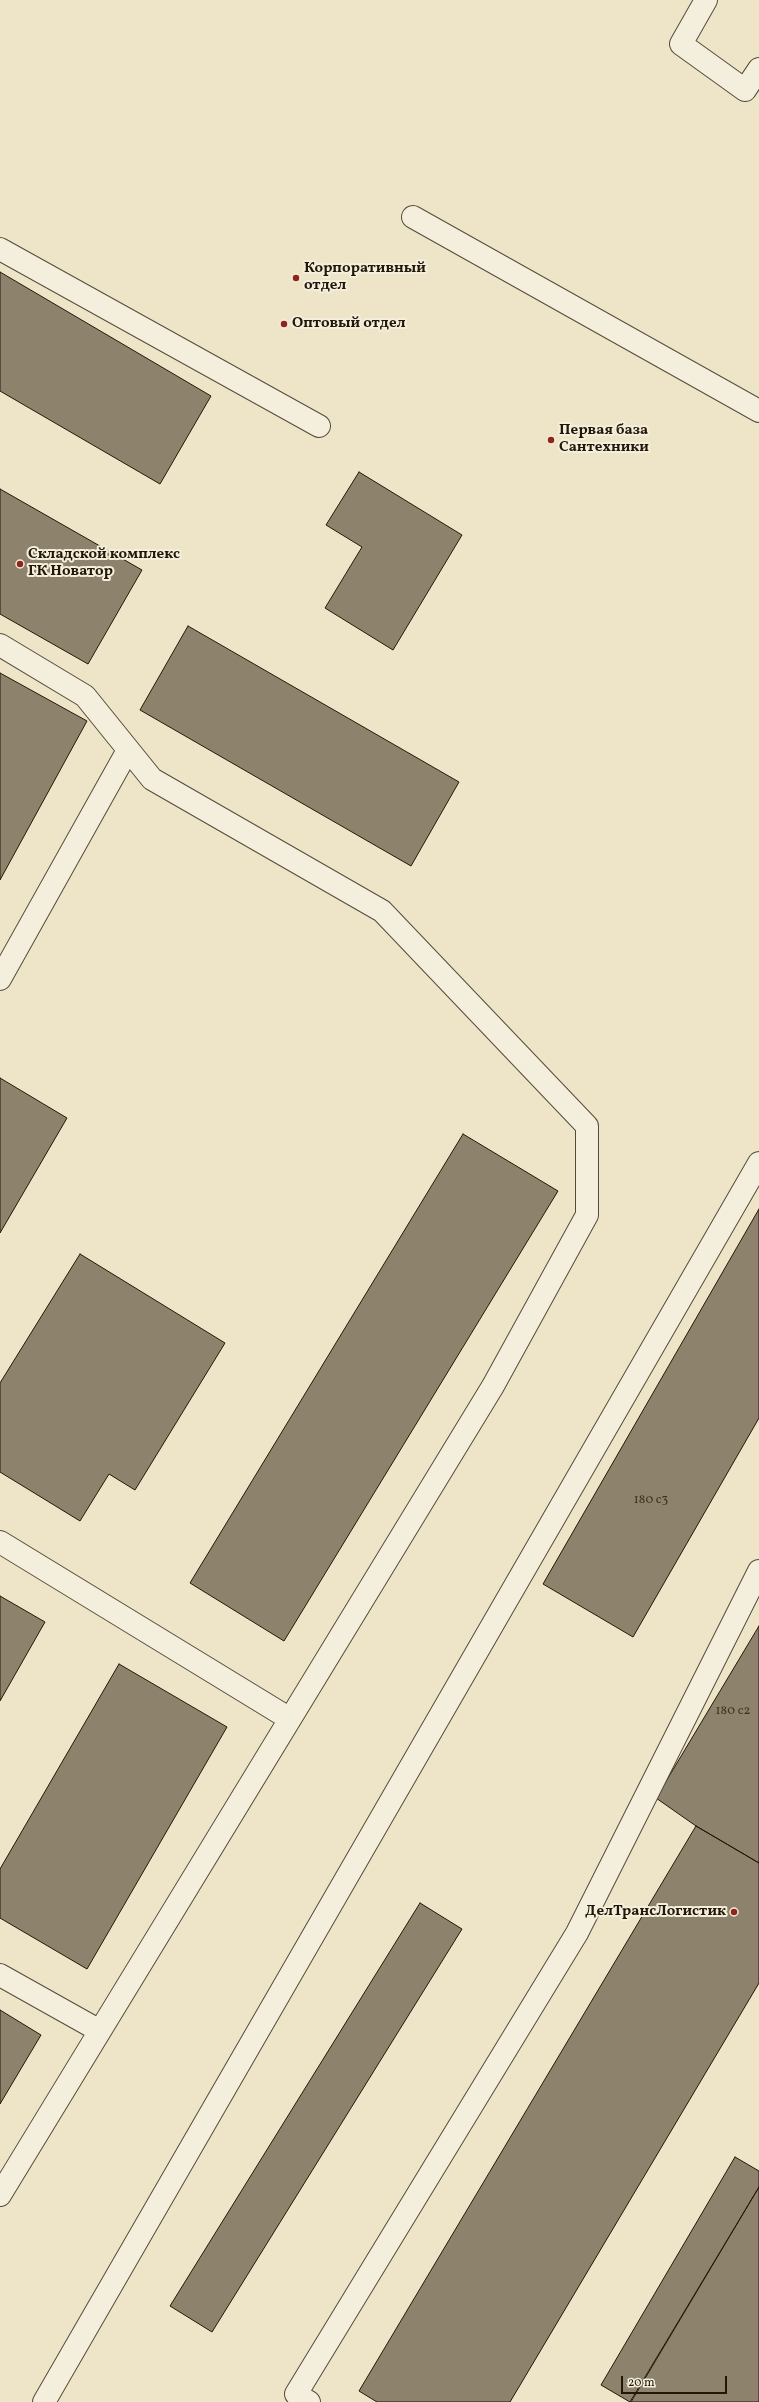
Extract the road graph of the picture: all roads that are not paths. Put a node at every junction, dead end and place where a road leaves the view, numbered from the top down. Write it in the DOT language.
graph roads {
  1 [pos="706,0"];
  2 [pos="759,69"];
  3 [pos="413,217"];
  4 [pos="0,249"];
  5 [pos="759,411"];
  6 [pos="319,426"];
  7 [pos="0,645"];
  8 [pos="128,750"];
  9 [pos="0,979"];
  10 [pos="759,1162"];
  11 [pos="0,1542"];
  12 [pos="759,1571"];
  13 [pos="290,1719"];
  14 [pos="0,1975"];
  15 [pos="100,2031"];
  16 [pos="0,2195"];
  17 [pos="44,2402"];
  18 [pos="309,2402"];
  1 -- 2 [label="lane"];
  3 -- 5 [label="lane"];
  4 -- 6 [label="lane"];
  7 -- 8 [label="lane"];
  8 -- 9 [label="lane"];
  8 -- 13 [label="lane"];
  10 -- 17 [label="lane"];
  11 -- 13 [label="lane"];
  12 -- 18 [label="lane"];
  13 -- 15 [label="lane"];
  14 -- 15 [label="lane"];
  15 -- 16 [label="lane"];
}
